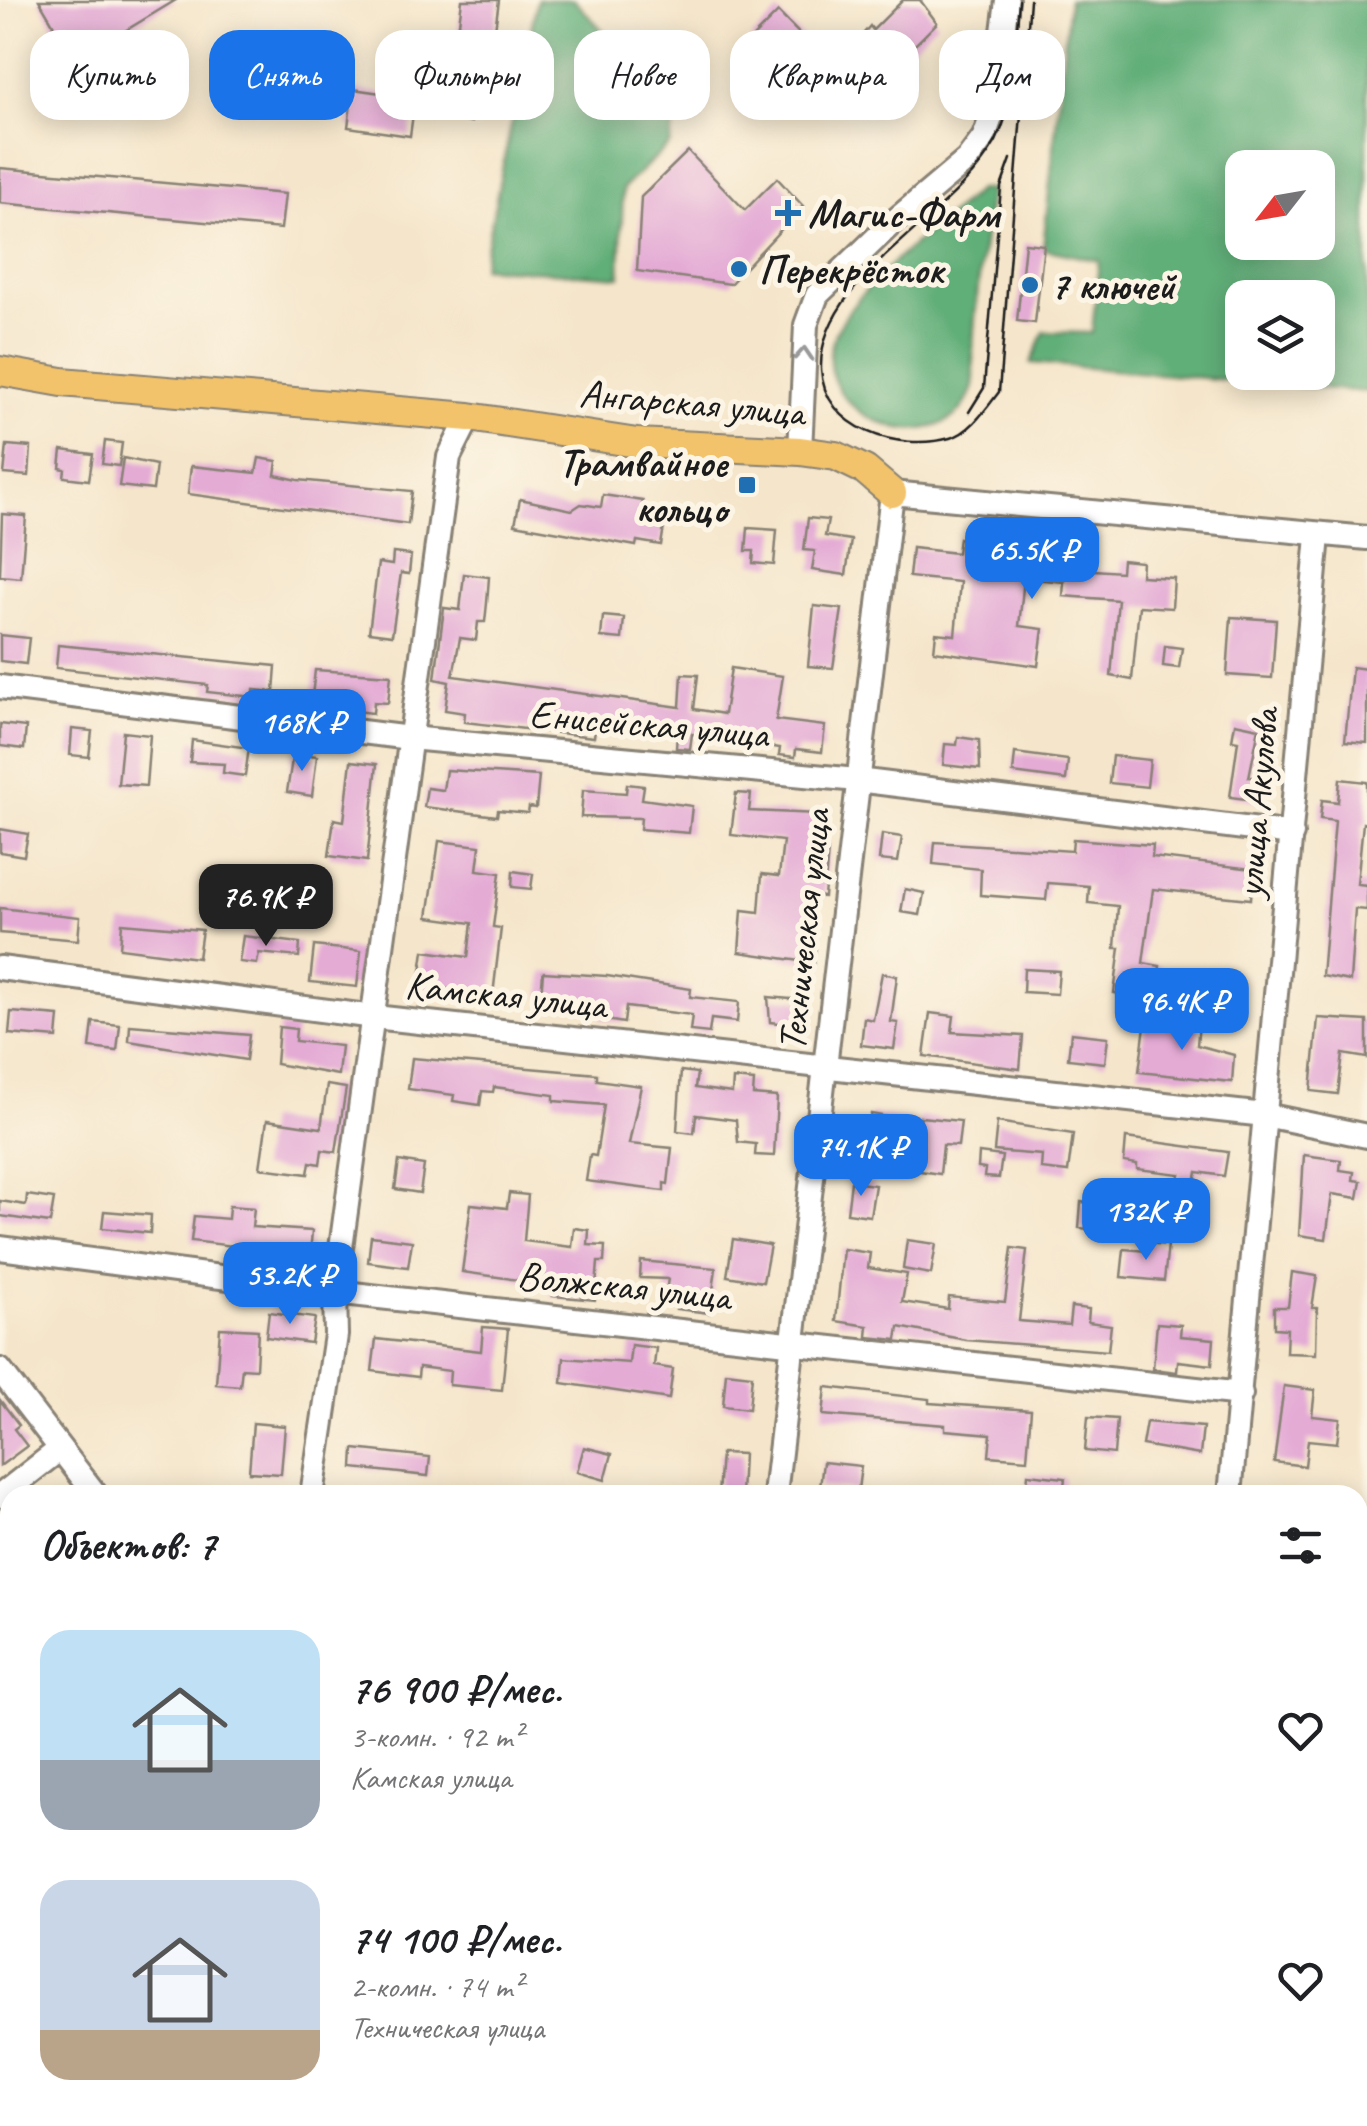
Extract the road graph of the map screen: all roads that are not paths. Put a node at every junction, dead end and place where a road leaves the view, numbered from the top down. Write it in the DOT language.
graph roads {
  1 [pos="1007,0"];
  2 [pos="0,371"];
  3 [pos="468,417"];
  4 [pos="800,451"];
  5 [pos="892,493"];
  6 [pos="1318,536"];
  7 [pos="1367,538"];
  8 [pos="0,687"];
  9 [pos="410,738"];
  10 [pos="857,780"];
  11 [pos="1292,834"];
  12 [pos="0,968"];
  13 [pos="374,1017"];
  14 [pos="825,1068"];
  15 [pos="1265,1114"];
  16 [pos="1367,1136"];
  17 [pos="0,1248"];
  18 [pos="334,1292"];
  19 [pos="795,1342"];
  20 [pos="0,1370"];
  21 [pos="1241,1394"];
  22 [pos="60,1450"];
  23 [pos="14,1485"];
  24 [pos="88,1485"];
  25 [pos="313,1485"];
  26 [pos="775,1485"];
  27 [pos="1231,1485"];
  4 -- 1 [label="street, one-way"];
  2 -- 3 [label="main road, Ангарская улица"];
  3 -- 4 [label="main road, Ангарская улица"];
  3 -- 9 [label="street"];
  4 -- 5 [label="main road, Ангарская улица"];
  5 -- 6 [label="street"];
  5 -- 10 [label="street, Техническая улица"];
  6 -- 7 [label="street"];
  6 -- 11 [label="street, улица Акулова"];
  8 -- 9 [label="street, Енисейская улица"];
  9 -- 10 [label="street, Енисейская улица"];
  9 -- 13 [label="street"];
  10 -- 11 [label="street, Енисейская улица"];
  10 -- 14 [label="street, Техническая улица"];
  11 -- 15 [label="street, улица Акулова"];
  12 -- 13 [label="street, Камская улица"];
  13 -- 14 [label="street, Камская улица"];
  13 -- 18 [label="street"];
  14 -- 15 [label="street, Камская улица"];
  14 -- 19 [label="street, Техническая улица"];
  15 -- 16 [label="street, Камская улица"];
  15 -- 21 [label="street, улица Акулова"];
  17 -- 18 [label="street, Волжская улица"];
  18 -- 19 [label="street, Волжская улица"];
  18 -- 25 [label="street"];
  19 -- 21 [label="street, Волжская улица"];
  19 -- 26 [label="street, Техническая улица"];
  20 -- 22 [label="street"];
  21 -- 27 [label="street, улица Акулова"];
  22 -- 23 [label="street"];
  22 -- 24 [label="street"];
}
